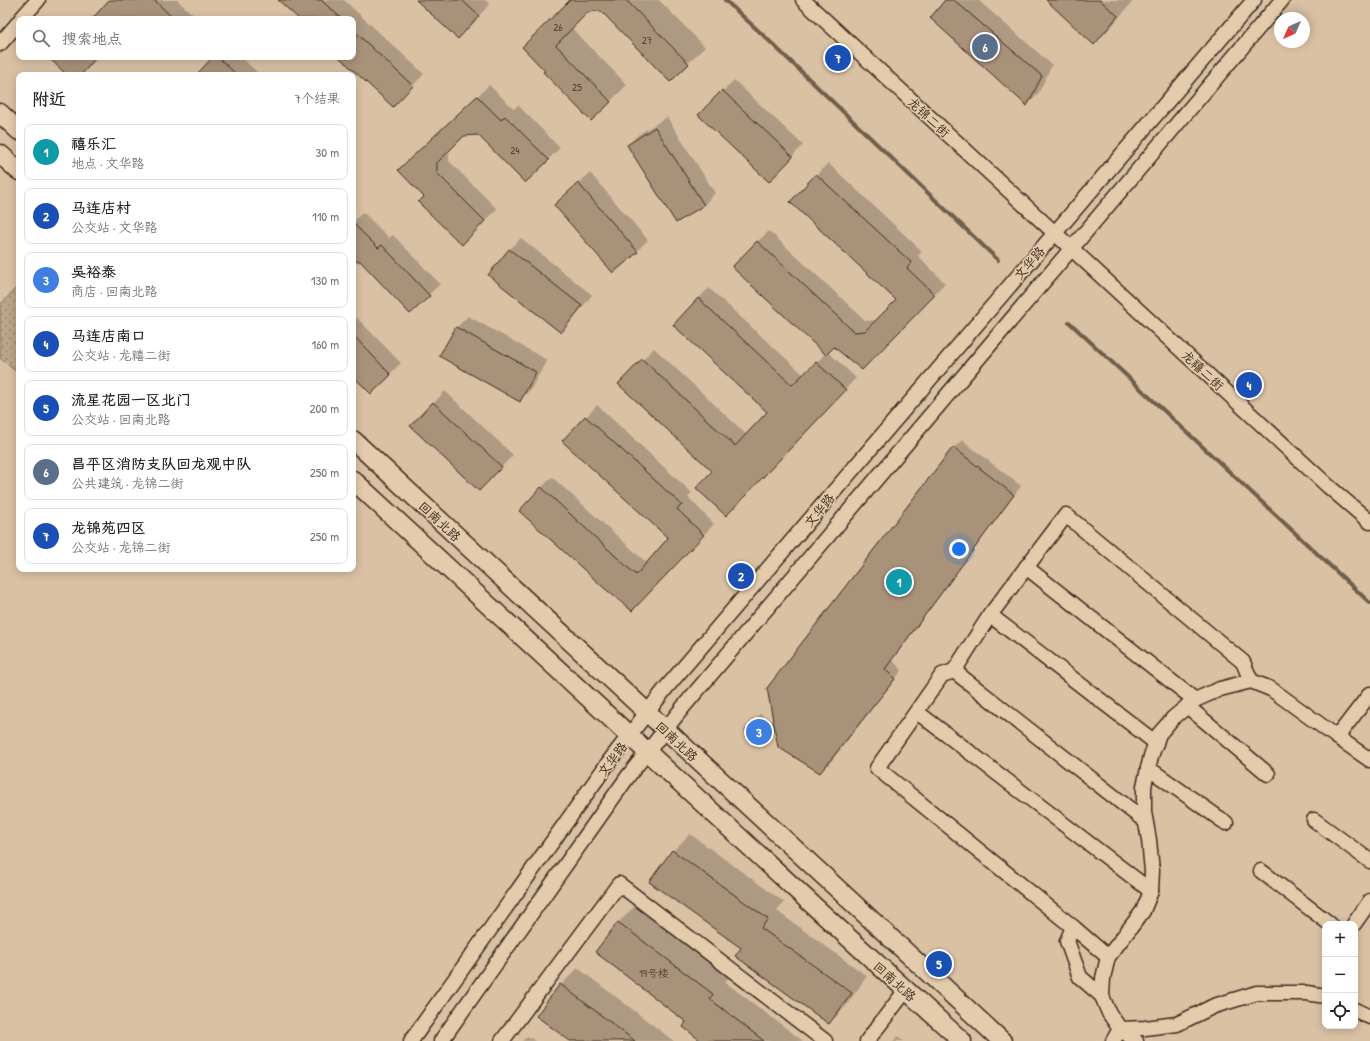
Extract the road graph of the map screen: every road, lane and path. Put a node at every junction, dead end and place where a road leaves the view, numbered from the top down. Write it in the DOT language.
graph roads {
  1 [pos="38,0"];
  2 [pos="803,0"];
  3 [pos="1254,0"];
  4 [pos="1282,0"];
  5 [pos="25,16"];
  6 [pos="16,25"];
  7 [pos="0,44"];
  8 [pos="0,113"];
  9 [pos="16,128"];
  10 [pos="0,154"];
  11 [pos="16,168"];
  12 [pos="1055,233"];
  13 [pos="1072,249"];
  14 [pos="356,443"];
  15 [pos="356,483"];
  16 [pos="1370,522"];
  17 [pos="1026,567"];
  18 [pos="990,615"];
  19 [pos="954,671"];
  20 [pos="1251,681"];
  21 [pos="1370,694"];
  22 [pos="1191,703"];
  23 [pos="916,712"];
  24 [pos="647,713"];
  25 [pos="665,730"];
  26 [pos="629,736"];
  27 [pos="1337,736"];
  28 [pos="1156,743"];
  29 [pos="647,752"];
  30 [pos="1370,760"];
  31 [pos="1148,768"];
  32 [pos="1268,774"];
  33 [pos="1314,820"];
  34 [pos="1145,821"];
  35 [pos="1226,823"];
  36 [pos="1370,861"];
  37 [pos="1261,871"];
  38 [pos="1151,891"];
  39 [pos="1370,901"];
  40 [pos="1326,921"];
  41 [pos="1356,921"];
  42 [pos="1073,927"];
  43 [pos="1108,958"];
  44 [pos="906,990"];
  45 [pos="1102,996"];
  46 [pos="1322,996"];
  47 [pos="1358,1011"];
  48 [pos="1370,1017"];
  49 [pos="1117,1035"];
  50 [pos="410,1041"];
  51 [pos="441,1041"];
  52 [pos="502,1041"];
  53 [pos="825,1041"];
  54 [pos="867,1041"];
  55 [pos="962,1041"];
  56 [pos="1002,1041"];
  57 [pos="1136,1041"];
  1 -- 5 [label="street"];
  2 -- 12 [label="street, 龙锦二街"];
  3 -- 12 [label="street, 文华路"];
  4 -- 13 [label="street, 文华路"];
  6 -- 7 [label="street"];
  8 -- 9 [label="main road"];
  10 -- 11 [label="main road"];
  12 -- 13 [label="street, 龙禧二街"];
  12 -- 24 [label="street, 文华路"];
  13 -- 16 [label="street, 龙禧二街"];
  13 -- 25 [label="street, 文华路"];
  14 -- 24 [label="main road, 回南北路"];
  15 -- 26 [label="main road, 回南北路"];
  17 -- 18 [label="street"];
  17 -- 20 [label="street"];
  17 -- 22 [label="street"];
  18 -- 19 [label="street"];
  18 -- 28 [label="street"];
  19 -- 23 [label="street"];
  19 -- 34 [label="street"];
  20 -- 22 [label="street"];
  20 -- 27 [label="street"];
  21 -- 27 [label="street"];
  22 -- 28 [label="street"];
  22 -- 32 [label="street"];
  23 -- 38 [label="street"];
  23 -- 42 [label="street"];
  24 -- 25 [label="main road, 回南北路"];
  24 -- 26 [label="street, 文华路"];
  25 -- 29 [label="street, 文华路"];
  25 -- 56 [label="main road, 回南北路"];
  26 -- 29 [label="main road, 回南北路"];
  26 -- 50 [label="street, 文华路"];
  27 -- 30 [label="street"];
  28 -- 31 [label="street"];
  29 -- 44 [label="main road, 回南北路"];
  29 -- 51 [label="street, 文华路"];
  31 -- 34 [label="street"];
  31 -- 35 [label="street"];
  33 -- 36 [label="street"];
  34 -- 38 [label="street"];
  37 -- 40 [label="street"];
  38 -- 43 [label="street"];
  39 -- 41 [label="street"];
  42 -- 43 [label="street"];
  42 -- 45 [label="street"];
  43 -- 45 [label="street"];
  44 -- 54 [label="street"];
  44 -- 55 [label="main road, 回南北路"];
  45 -- 49 [label="street"];
  46 -- 49 [label="street"];
  47 -- 48 [label="street"];
  49 -- 57 [label="street"];
  52 -- 53 [label="street"];
}
